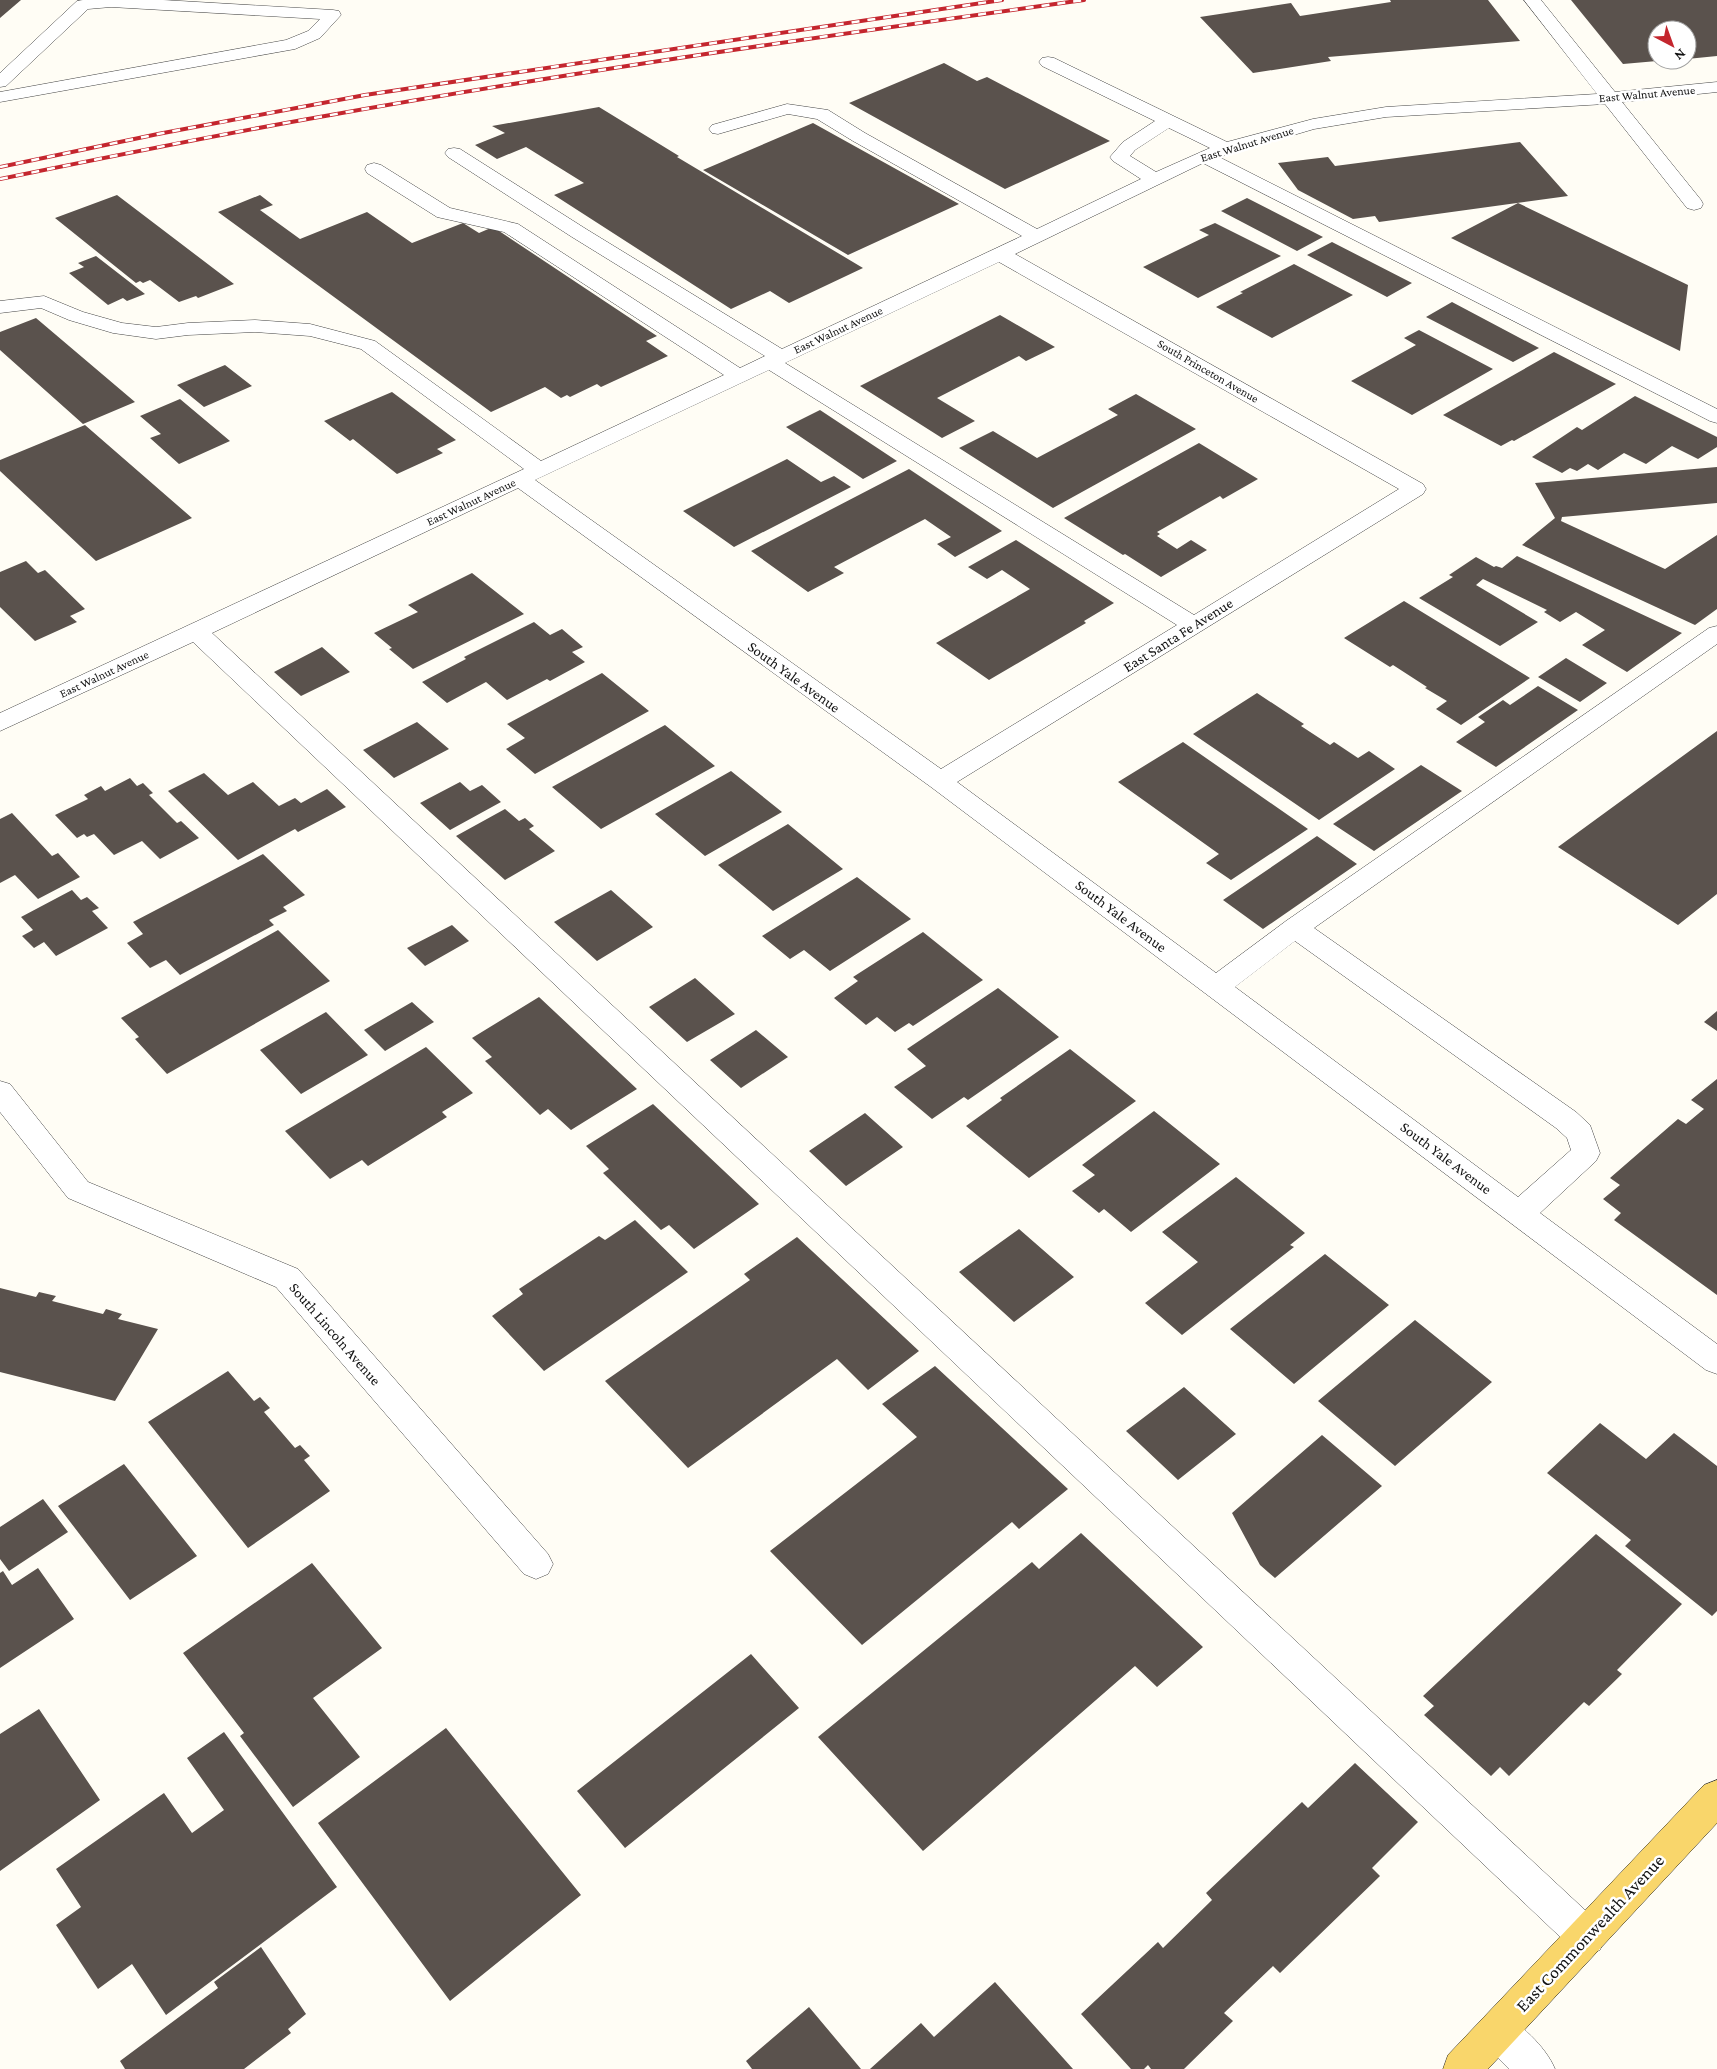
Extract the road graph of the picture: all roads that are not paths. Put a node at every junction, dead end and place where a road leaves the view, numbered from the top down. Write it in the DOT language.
graph roads {
  1 [pos="1532,0"];
  2 [pos="1048,62"];
  3 [pos="0,82"];
  4 [pos="1717,87"];
  5 [pos="0,97"];
  6 [pos="1611,98"];
  7 [pos="1169,120"];
  8 [pos="718,128"];
  9 [pos="1225,148"];
  10 [pos="454,153"];
  11 [pos="1203,156"];
  12 [pos="374,169"];
  13 [pos="1154,179"];
  14 [pos="1694,204"];
  15 [pos="1036,236"];
  16 [pos="1000,254"];
  17 [pos="0,307"];
  18 [pos="776,359"];
  19 [pos="739,376"];
  20 [pos="1717,417"];
  21 [pos="530,475"];
  22 [pos="1415,489"];
  23 [pos="1194,625"];
  24 [pos="196,631"];
  25 [pos="1717,633"];
  26 [pos="0,723"];
  27 [pos="940,781"];
  28 [pos="1295,928"];
  29 [pos="1216,986"];
  30 [pos="0,1092"];
  31 [pos="1520,1213"];
  32 [pos="1717,1361"];
  33 [pos="536,1564"];
  34 [pos="1717,1798"];
  35 [pos="1587,1937"];
  36 [pos="1497,2032"];
  37 [pos="1462,2069"];
  38 [pos="1536,2069"];
  1 -- 6 [label="street"];
  2 -- 7 [label="street"];
  3 -- 5 [label="street"];
  4 -- 6 [label="street, East Walnut Avenue"];
  6 -- 9 [label="street, East Walnut Avenue"];
  6 -- 14 [label="street"];
  7 -- 9 [label="street"];
  7 -- 13 [label="street"];
  8 -- 15 [label="street"];
  9 -- 11 [label="street, East Walnut Avenue"];
  10 -- 18 [label="street"];
  11 -- 13 [label="street, East Walnut Avenue"];
  11 -- 20 [label="street"];
  12 -- 19 [label="street"];
  13 -- 15 [label="street, East Walnut Avenue"];
  15 -- 16 [label="street, East Walnut Avenue"];
  16 -- 18 [label="street, East Walnut Avenue"];
  16 -- 22 [label="street, South Princeton Avenue"];
  17 -- 21 [label="street, South Yale Avenue"];
  18 -- 19 [label="street, East Walnut Avenue"];
  18 -- 23 [label="street"];
  19 -- 21 [label="street, East Walnut Avenue"];
  21 -- 24 [label="street, East Walnut Avenue"];
  21 -- 27 [label="street, South Yale Avenue"];
  22 -- 23 [label="street, East Santa Fe Avenue"];
  23 -- 27 [label="street, East Santa Fe Avenue"];
  24 -- 26 [label="street, East Walnut Avenue"];
  24 -- 35 [label="street"];
  25 -- 28 [label="street"];
  27 -- 29 [label="street, South Yale Avenue"];
  28 -- 29 [label="street"];
  28 -- 31 [label="street"];
  29 -- 31 [label="street, South Yale Avenue"];
  30 -- 33 [label="street, South Lincoln Avenue"];
  31 -- 32 [label="street, South Yale Avenue"];
  34 -- 35 [label="main road, East Commonwealth Avenue"];
  35 -- 36 [label="main road, East Commonwealth Avenue"];
  36 -- 37 [label="main road, East Commonwealth Avenue"];
  36 -- 38 [label="street"];
}
